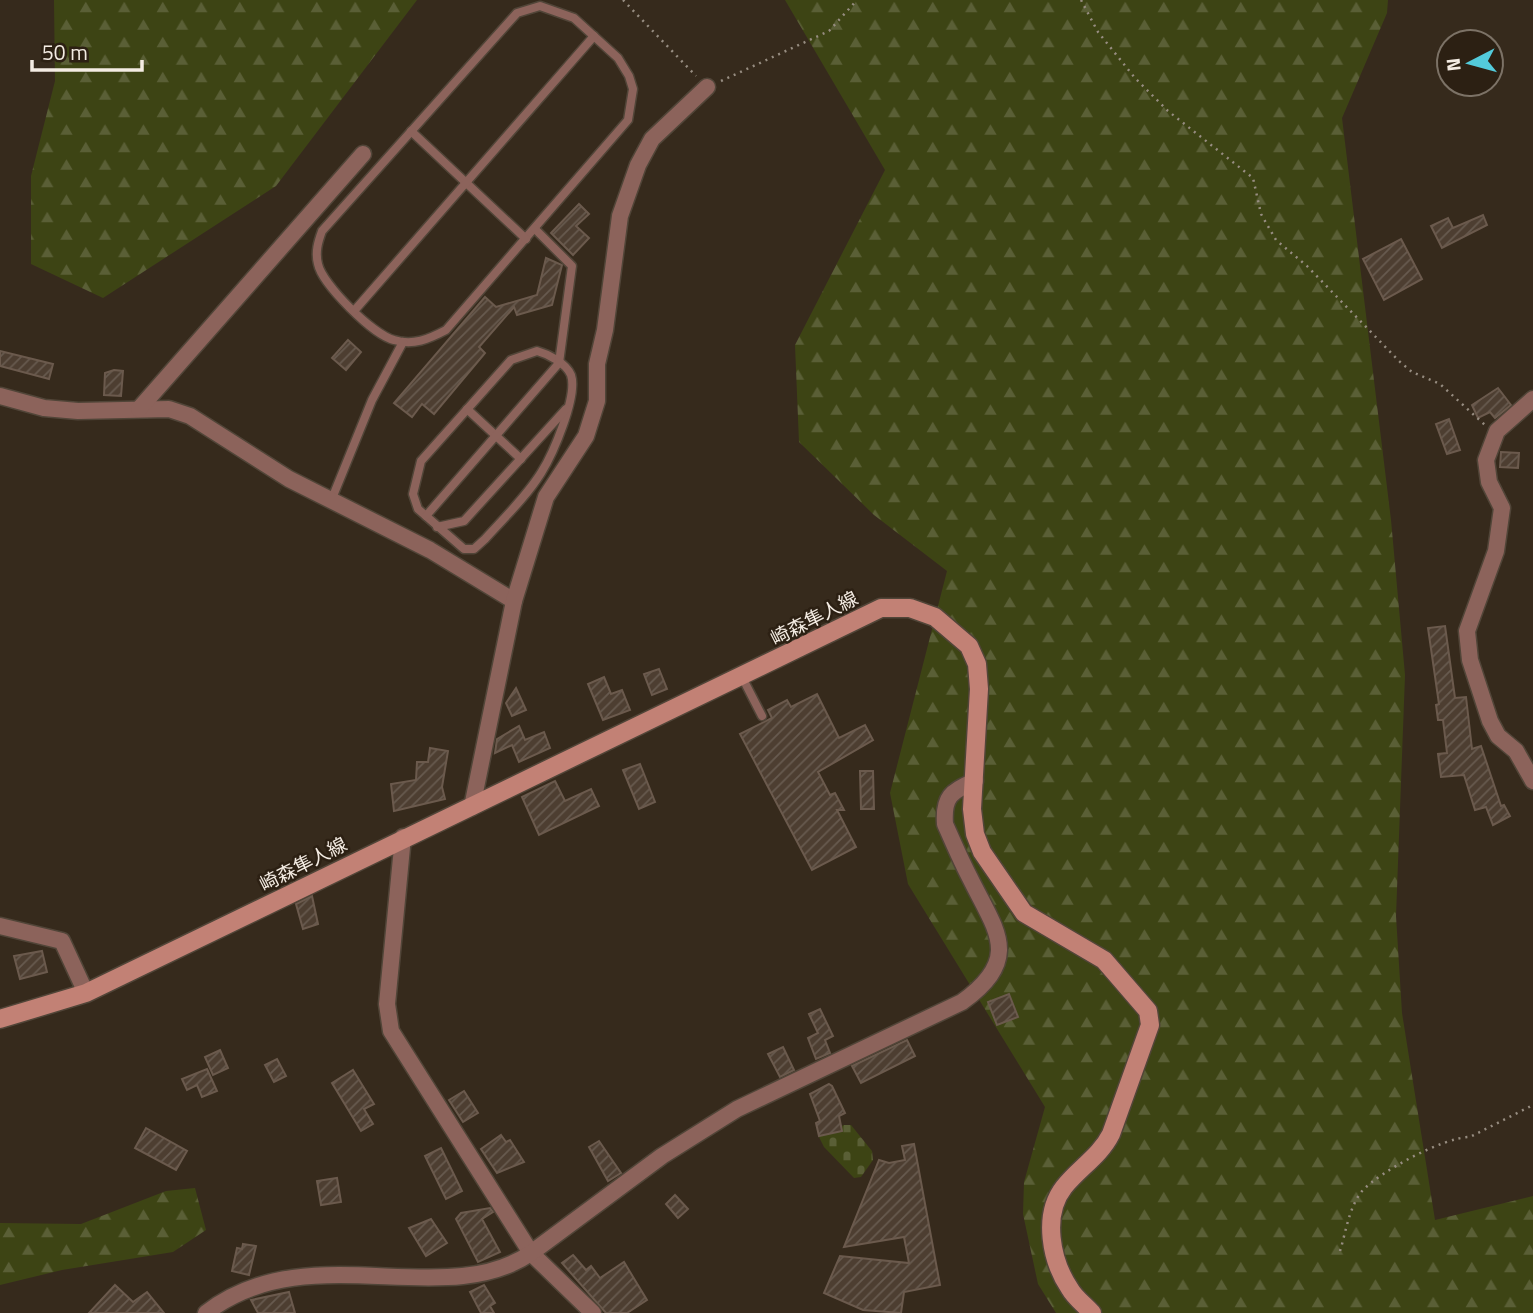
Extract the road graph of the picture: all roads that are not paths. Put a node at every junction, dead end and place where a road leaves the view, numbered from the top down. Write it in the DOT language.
graph roads {
  1 [pos="594,36"];
  2 [pos="707,88"];
  3 [pos="411,131"];
  4 [pos="363,154"];
  5 [pos="466,183"];
  6 [pos="535,229"];
  7 [pos="526,239"];
  8 [pos="355,312"];
  9 [pos="403,342"];
  10 [pos="559,363"];
  11 [pos="0,396"];
  12 [pos="1533,399"];
  13 [pos="570,405"];
  14 [pos="139,409"];
  15 [pos="467,410"];
  16 [pos="497,434"];
  17 [pos="521,459"];
  18 [pos="331,501"];
  19 [pos="426,516"];
  20 [pos="437,527"];
  21 [pos="514,601"];
  22 [pos="742,677"];
  23 [pos="762,716"];
  24 [pos="975,781"];
  25 [pos="1533,781"];
  26 [pos="472,807"];
  27 [pos="403,837"];
  28 [pos="0,926"];
  29 [pos="86,993"];
  30 [pos="0,1019"];
  31 [pos="531,1253"];
  32 [pos="206,1313"];
  33 [pos="593,1313"];
  34 [pos="1092,1313"];
  1 -- 3 [label="lane"];
  1 -- 5 [label="lane"];
  1 -- 6 [label="lane"];
  2 -- 21 [label="street"];
  3 -- 5 [label="lane"];
  3 -- 8 [label="lane"];
  4 -- 14 [label="street"];
  5 -- 7 [label="lane"];
  5 -- 8 [label="lane"];
  6 -- 7 [label="lane"];
  6 -- 10 [label="lane"];
  7 -- 9 [label="lane"];
  8 -- 9 [label="lane"];
  9 -- 18 [label="lane"];
  10 -- 13 [label="lane"];
  10 -- 15 [label="lane"];
  10 -- 16 [label="lane"];
  11 -- 14 [label="street"];
  12 -- 25 [label="street"];
  13 -- 17 [label="lane"];
  13 -- 20 [label="lane"];
  14 -- 18 [label="street"];
  15 -- 16 [label="lane"];
  15 -- 19 [label="lane"];
  16 -- 17 [label="lane"];
  16 -- 19 [label="lane"];
  17 -- 20 [label="lane"];
  18 -- 21 [label="street"];
  19 -- 20 [label="lane"];
  21 -- 26 [label="street"];
  22 -- 23 [label="lane"];
  22 -- 24 [label="main road, 崎森隼人線"];
  22 -- 26 [label="main road, 崎森隼人線"];
  24 -- 31 [label="street"];
  24 -- 34 [label="main road, 崎森隼人線"];
  26 -- 27 [label="main road, 崎森隼人線"];
  27 -- 29 [label="main road, 崎森隼人線"];
  27 -- 31 [label="street"];
  28 -- 29 [label="street"];
  29 -- 30 [label="main road, 崎森隼人線"];
  31 -- 32 [label="street"];
  31 -- 33 [label="street"];
}
